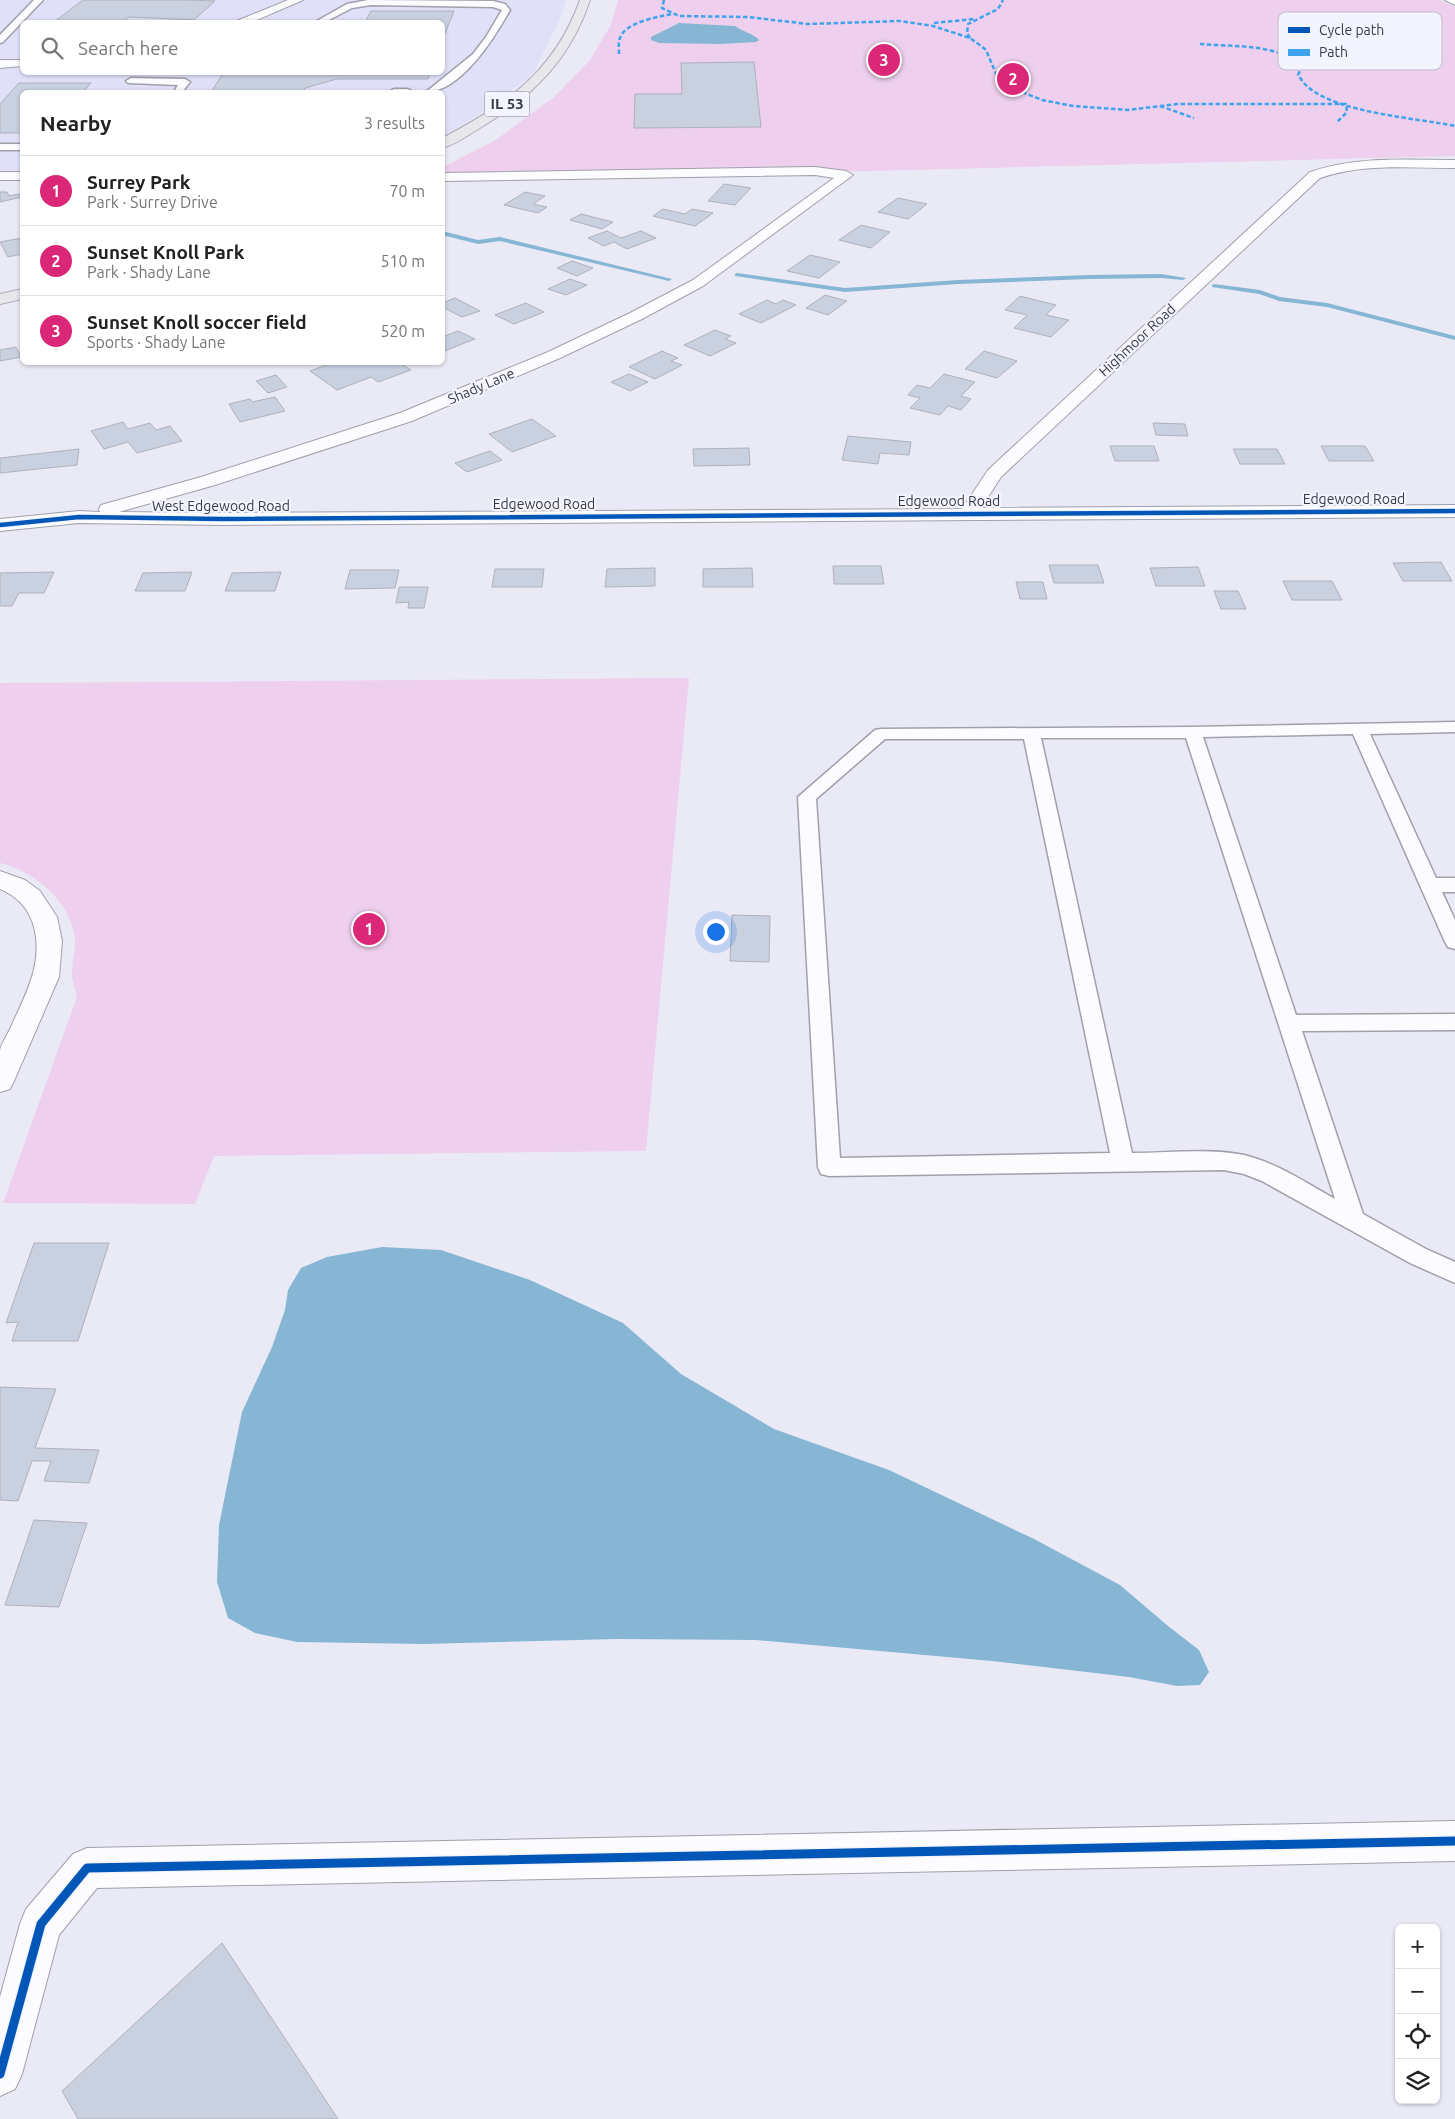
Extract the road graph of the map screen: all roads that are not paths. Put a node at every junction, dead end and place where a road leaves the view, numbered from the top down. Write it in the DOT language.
graph roads {
  1 [pos="38,0"];
  2 [pos="298,0"];
  3 [pos="585,0"];
  4 [pos="1450,0"];
  5 [pos="1455,2"];
  6 [pos="253,20"];
  7 [pos="323,20"];
  8 [pos="0,40"];
  9 [pos="20,63"];
  10 [pos="0,64"];
  11 [pos="128,82"];
  12 [pos="180,90"];
  13 [pos="433,90"];
  14 [pos="445,142"];
  15 [pos="0,147"];
  16 [pos="20,147"];
  17 [pos="1455,164"];
  18 [pos="0,176"];
  19 [pos="20,176"];
  20 [pos="445,177"];
  21 [pos="20,294"];
  22 [pos="0,299"];
  23 [pos="1455,511"];
  24 [pos="968,514"];
  25 [pos="79,517"];
  26 [pos="443,517"];
  27 [pos="0,525"];
  28 [pos="1455,727"];
  29 [pos="1359,728"];
  30 [pos="1193,732"];
  31 [pos="1031,733"];
  32 [pos="0,880"];
  33 [pos="1429,885"];
  34 [pos="1455,885"];
  35 [pos="1455,942"];
  36 [pos="1455,1022"];
  37 [pos="1288,1023"];
  38 [pos="0,1081"];
  39 [pos="1123,1162"];
  40 [pos="1352,1219"];
  41 [pos="1455,1273"];
  42 [pos="1455,1841"];
  43 [pos="0,2074"];
  1 -- 8 [label="lane"];
  2 -- 6 [label="street"];
  3 -- 14 [label="main road, IL 53"];
  4 -- 5 [label="street"];
  7 -- 13 [label="lane"];
  9 -- 10 [label="street"];
  11 -- 12 [label="lane"];
  15 -- 16 [label="lane"];
  17 -- 24 [label="street, Highmoor Road"];
  18 -- 19 [label="street"];
  20 -- 25 [label="street, Shady Lane"];
  21 -- 22 [label="main road"];
  23 -- 24 [label="street, Edgewood Road"];
  24 -- 26 [label="street, Edgewood Road"];
  25 -- 26 [label="street, West Edgewood Road"];
  25 -- 27 [label="street, West Edgewood Road"];
  28 -- 29 [label="lane"];
  29 -- 30 [label="lane"];
  29 -- 33 [label="lane"];
  30 -- 31 [label="lane"];
  30 -- 37 [label="lane"];
  31 -- 39 [label="lane"];
  31 -- 39 [label="lane"];
  32 -- 38 [label="street"];
  33 -- 34 [label="lane"];
  33 -- 35 [label="lane"];
  36 -- 37 [label="lane"];
  37 -- 40 [label="lane"];
  39 -- 40 [label="lane"];
  40 -- 41 [label="lane"];
  42 -- 43 [label="street"];
}
